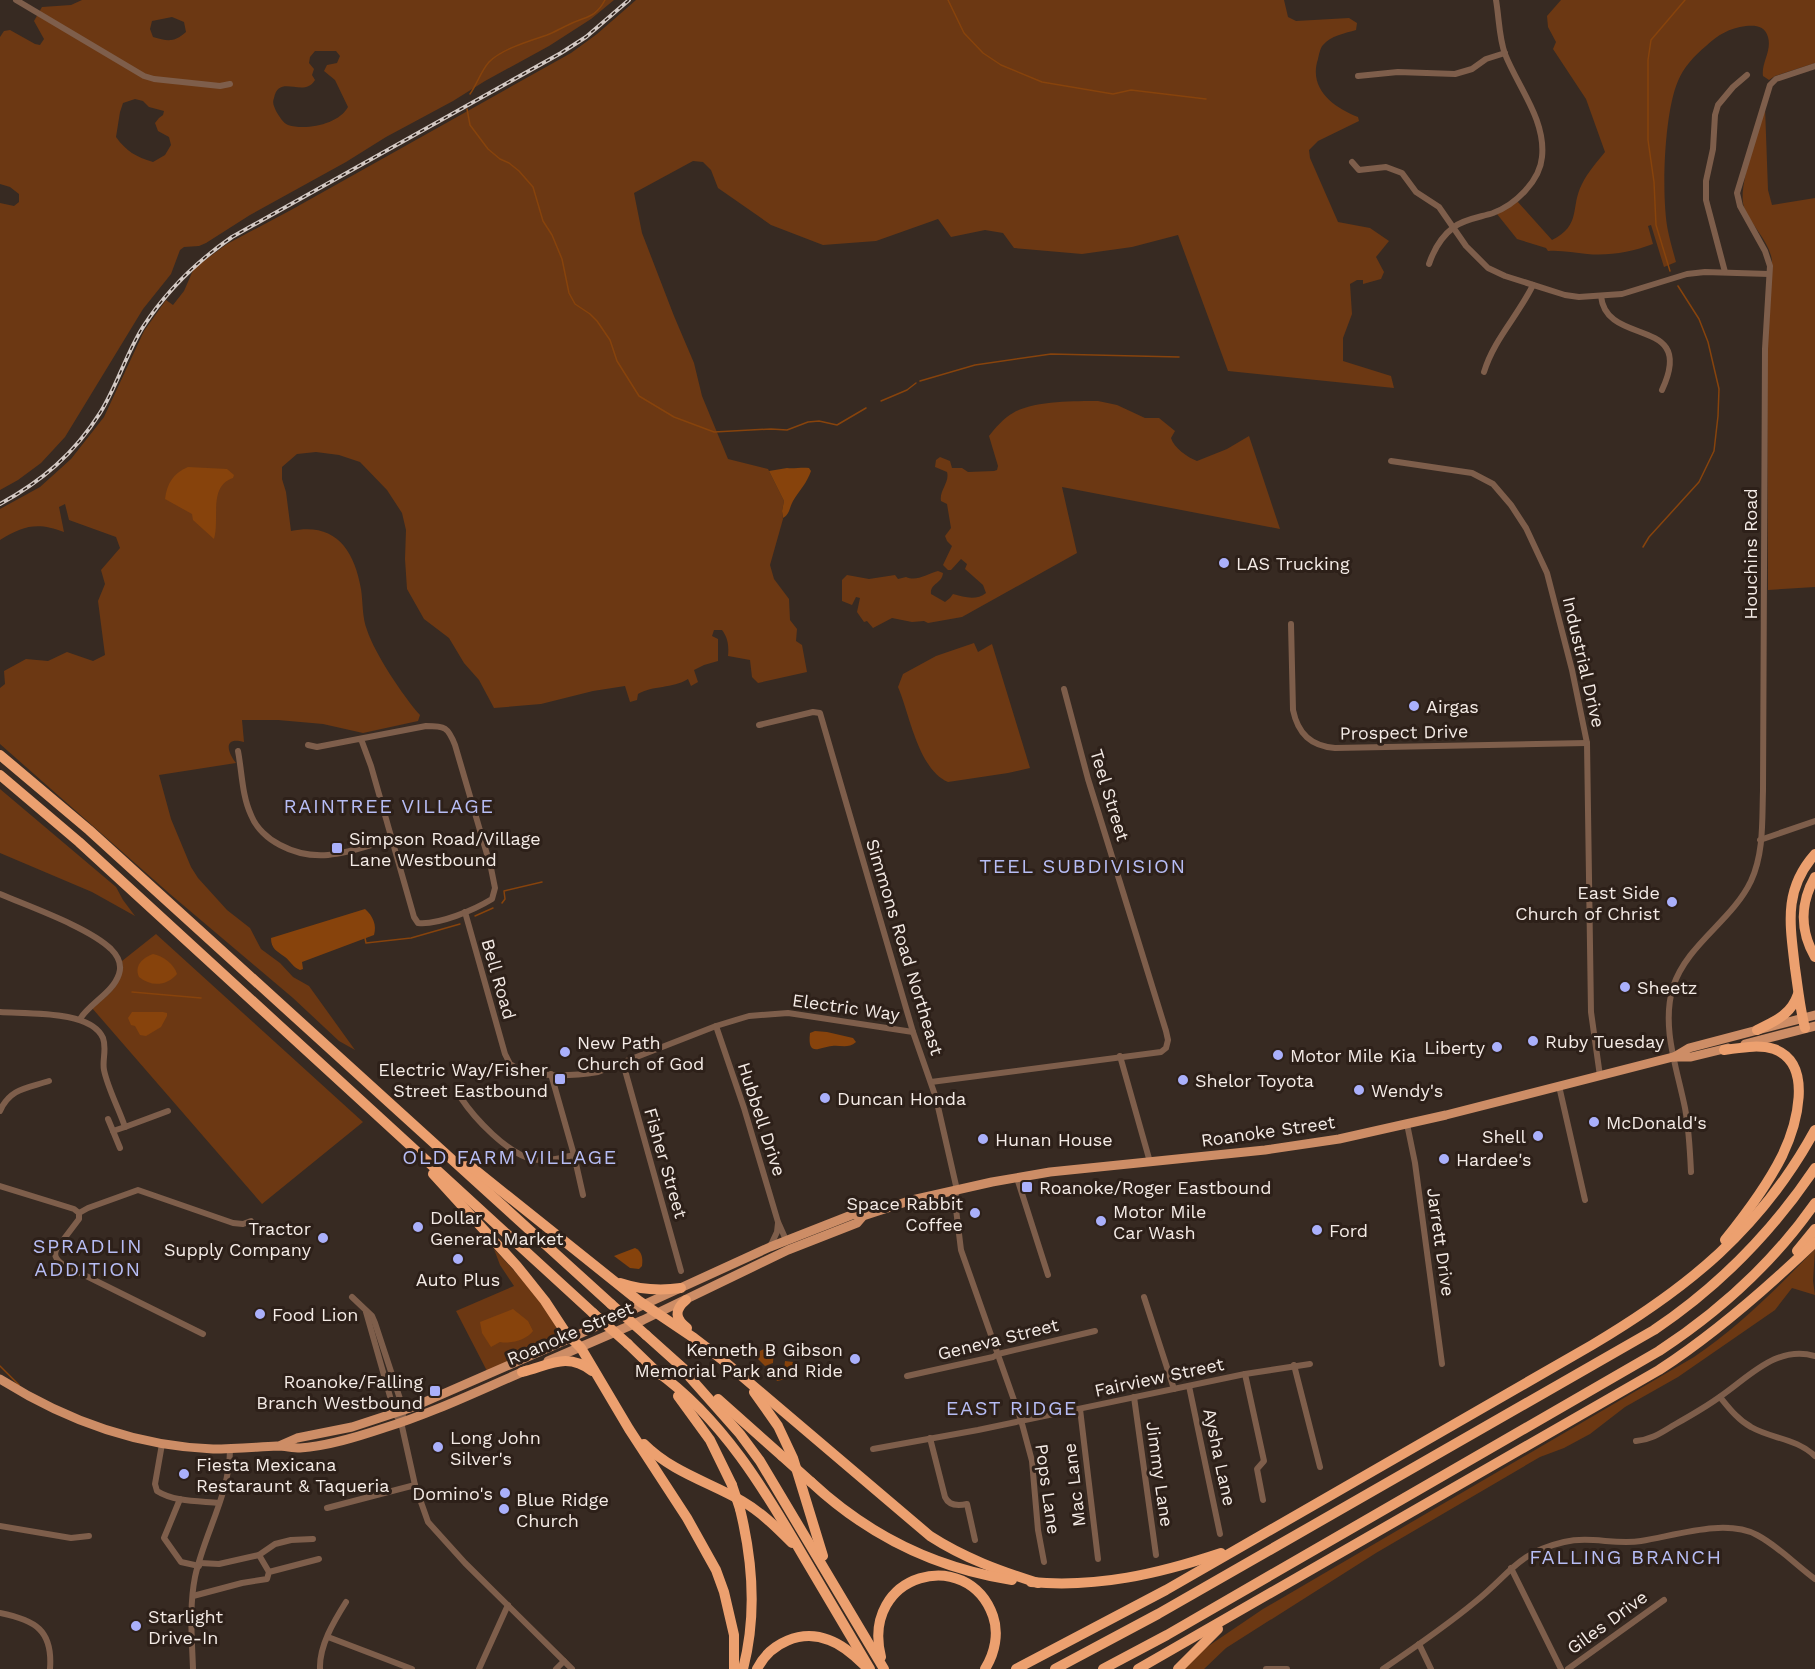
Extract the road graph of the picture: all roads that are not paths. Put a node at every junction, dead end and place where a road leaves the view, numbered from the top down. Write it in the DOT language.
graph roads {
  1 [pos="16,0"];
  2 [pos="1496,0"];
  3 [pos="1505,53"];
  4 [pos="1815,66"];
  5 [pos="1747,75"];
  6 [pos="1358,76"];
  7 [pos="230,84"];
  8 [pos="1352,162"];
  9 [pos="1454,227"];
  10 [pos="1429,264"];
  11 [pos="1725,272"];
  12 [pos="1770,274"];
  13 [pos="1533,285"];
  14 [pos="1600,296"];
  15 [pos="1484,372"];
  16 [pos="1662,390"];
  17 [pos="1392,461"];
  18 [pos="1291,624"];
  19 [pos="1064,689"];
  20 [pos="759,725"];
  21 [pos="361,739"];
  22 [pos="1587,742"];
  23 [pos="308,745"];
  24 [pos="238,751"];
  25 [pos="0,755"];
  26 [pos="0,775"];
  27 [pos="1815,821"];
  28 [pos="392,839"];
  29 [pos="1760,840"];
  30 [pos="1815,854"];
  31 [pos="1815,877"];
  32 [pos="0,894"];
  33 [pos="465,912"];
  34 [pos="1815,957"];
  35 [pos="1798,991"];
  36 [pos="0,1012"];
  37 [pos="1815,1015"];
  38 [pos="80,1018"];
  39 [pos="1807,1024"];
  40 [pos="716,1026"];
  41 [pos="1757,1030"];
  42 [pos="914,1032"];
  43 [pos="1724,1050"];
  44 [pos="505,1054"];
  45 [pos="1120,1056"];
  46 [pos="1673,1057"];
  47 [pos="623,1063"];
  48 [pos="551,1074"];
  49 [pos="1600,1076"];
  50 [pos="49,1081"];
  51 [pos="931,1082"];
  52 [pos="1559,1086"];
  53 [pos="386,1098"];
  54 [pos="461,1098"];
  55 [pos="371,1108"];
  56 [pos="0,1111"];
  57 [pos="168,1111"];
  58 [pos="108,1119"];
  59 [pos="1407,1124"];
  60 [pos="125,1127"];
  61 [pos="1815,1130"];
  62 [pos="113,1131"];
  63 [pos="120,1148"];
  64 [pos="574,1155"];
  65 [pos="1150,1162"];
  66 [pos="1815,1168"];
  67 [pos="1691,1172"];
  68 [pos="1017,1178"];
  69 [pos="0,1186"];
  70 [pos="957,1190"];
  71 [pos="583,1195"];
  72 [pos="1585,1200"];
  73 [pos="1815,1203"];
  74 [pos="79,1213"];
  75 [pos="863,1216"];
  76 [pos="251,1221"];
  77 [pos="778,1222"];
  78 [pos="1815,1229"];
  79 [pos="1815,1242"];
  80 [pos="787,1245"];
  81 [pos="770,1247"];
  82 [pos="681,1271"];
  83 [pos="1701,1271"];
  84 [pos="1048,1275"];
  85 [pos="614,1282"];
  86 [pos="681,1288"];
  87 [pos="352,1297"];
  88 [pos="1144,1297"];
  89 [pos="686,1300"];
  90 [pos="645,1305"];
  91 [pos="1743,1308"];
  92 [pos="658,1313"];
  93 [pos="1095,1330"];
  94 [pos="203,1334"];
  95 [pos="571,1338"];
  96 [pos="694,1338"];
  97 [pos="581,1348"];
  98 [pos="998,1354"];
  99 [pos="1815,1356"];
  100 [pos="1310,1364"];
  101 [pos="1442,1364"];
  102 [pos="679,1365"];
  103 [pos="1294,1365"];
  104 [pos="656,1371"];
  105 [pos="522,1372"];
  106 [pos="595,1373"];
  107 [pos="1245,1374"];
  108 [pos="907,1376"];
  109 [pos="743,1378"];
  110 [pos="0,1379"];
  111 [pos="1189,1386"];
  112 [pos="1174,1389"];
  113 [pos="1134,1397"];
  114 [pos="1720,1397"];
  115 [pos="1080,1409"];
  116 [pos="399,1412"];
  117 [pos="1021,1420"];
  118 [pos="401,1422"];
  119 [pos="629,1429"];
  120 [pos="930,1438"];
  121 [pos="1636,1441"];
  122 [pos="162,1444"];
  123 [pos="279,1446"];
  124 [pos="230,1449"];
  125 [pos="873,1449"];
  126 [pos="1815,1456"];
  127 [pos="1320,1467"];
  128 [pos="415,1485"];
  129 [pos="180,1499"];
  130 [pos="1263,1500"];
  131 [pos="219,1503"];
  132 [pos="327,1508"];
  133 [pos="0,1526"];
  134 [pos="1220,1534"];
  135 [pos="89,1536"];
  136 [pos="313,1539"];
  137 [pos="975,1539"];
  138 [pos="1244,1545"];
  139 [pos="259,1555"];
  140 [pos="1156,1555"];
  141 [pos="320,1559"];
  142 [pos="806,1559"];
  143 [pos="1098,1559"];
  144 [pos="1044,1562"];
  145 [pos="199,1565"];
  146 [pos="1511,1568"];
  147 [pos="269,1572"];
  148 [pos="1815,1579"];
  149 [pos="1038,1583"];
  150 [pos="840,1593"];
  151 [pos="193,1596"];
  152 [pos="1664,1600"];
  153 [pos="346,1602"];
  154 [pos="508,1605"];
  155 [pos="0,1613"];
  156 [pos="1230,1617"];
  157 [pos="327,1637"];
  158 [pos="1419,1644"];
  159 [pos="564,1661"];
  160 [pos="50,1669"];
  161 [pos="194,1669"];
  162 [pos="320,1669"];
  163 [pos="412,1669"];
  164 [pos="479,1669"];
  165 [pos="556,1669"];
  166 [pos="572,1669"];
  167 [pos="734,1669"];
  168 [pos="743,1669"];
  169 [pos="757,1669"];
  170 [pos="869,1669"];
  171 [pos="884,1669"];
  172 [pos="986,1669"];
  173 [pos="1016,1669"];
  174 [pos="1054,1669"];
  175 [pos="1103,1669"];
  176 [pos="1138,1669"];
  177 [pos="1178,1669"];
  178 [pos="1266,1669"];
  179 [pos="1287,1669"];
  180 [pos="1383,1669"];
  181 [pos="1431,1669"];
  182 [pos="1561,1669"];
  183 [pos="1568,1669"];
  1 -- 7 [label="street"];
  2 -- 3 [label="street"];
  3 -- 6 [label="street"];
  3 -- 9 [label="street"];
  4 -- 12 [label="street, Houchins Road"];
  5 -- 11 [label="street"];
  8 -- 9 [label="street"];
  9 -- 10 [label="street"];
  9 -- 13 [label="street"];
  11 -- 12 [label="street"];
  11 -- 14 [label="street"];
  12 -- 29 [label="street, Houchins Road"];
  13 -- 14 [label="street"];
  13 -- 15 [label="street"];
  14 -- 16 [label="street"];
  17 -- 22 [label="street, Industrial Drive"];
  18 -- 22 [label="street, Prospect Drive"];
  19 -- 45 [label="street, Teel Street"];
  20 -- 42 [label="street, Simmons Road Northeast"];
  21 -- 23 [label="street"];
  21 -- 28 [label="street"];
  21 -- 33 [label="street"];
  22 -- 49 [label="street, Industrial Drive"];
  24 -- 28 [label="street"];
  25 -- 53 [label="highway"];
  26 -- 55 [label="highway"];
  27 -- 29 [label="street"];
  28 -- 33 [label="street"];
  29 -- 46 [label="street, Houchins Road"];
  30 -- 35 [label="highway"];
  31 -- 34 [label="highway"];
  32 -- 38 [label="street"];
  33 -- 44 [label="street, Bell Road"];
  35 -- 39 [label="highway"];
  35 -- 41 [label="highway"];
  36 -- 38 [label="street"];
  37 -- 39 [label="main road, Roanoke Street"];
  38 -- 60 [label="street"];
  39 -- 41 [label="main road, Roanoke Street"];
  39 -- 43 [label="main road, Roanoke Street"];
  40 -- 42 [label="street, Electric Way"];
  40 -- 47 [label="street, Electric Way"];
  40 -- 77 [label="street, Hubbell Drive"];
  41 -- 46 [label="main road, Roanoke Street"];
  42 -- 51 [label="street, Simmons Road Northeast"];
  43 -- 46 [label="main road, Roanoke Street"];
  43 -- 83 [label="highway"];
  44 -- 48 [label="street, Electric Way"];
  45 -- 51 [label="street"];
  45 -- 65 [label="street"];
  46 -- 49 [label="main road, Roanoke Street"];
  46 -- 67 [label="street, Houchins Road"];
  47 -- 48 [label="street, Electric Way"];
  47 -- 82 [label="street, Fisher Street"];
  48 -- 64 [label="street"];
  49 -- 52 [label="main road, Roanoke Street"];
  50 -- 56 [label="street"];
  51 -- 70 [label="street, Simmons Road Northeast"];
  52 -- 59 [label="main road, Roanoke Street"];
  52 -- 72 [label="street"];
  53 -- 85 [label="highway"];
  53 -- 102 [label="highway, bridge"];
  54 -- 64 [label="street"];
  55 -- 95 [label="highway"];
  55 -- 104 [label="highway, bridge"];
  57 -- 60 [label="street"];
  58 -- 62 [label="street"];
  59 -- 65 [label="main road, Roanoke Street"];
  59 -- 101 [label="street, Jarrett Drive"];
  60 -- 62 [label="street"];
  61 -- 83 [label="highway"];
  62 -- 63 [label="street"];
  64 -- 71 [label="street"];
  65 -- 68 [label="main road, Roanoke Street"];
  66 -- 174 [label="highway"];
  68 -- 70 [label="main road, Roanoke Street"];
  68 -- 84 [label="street"];
  69 -- 74 [label="street"];
  70 -- 75 [label="main road, Roanoke Street"];
  70 -- 98 [label="street, Simmons Road Northeast"];
  73 -- 175 [label="highway"];
  74 -- 76 [label="street"];
  74 -- 94 [label="street"];
  75 -- 80 [label="main road, Roanoke Street"];
  75 -- 80 [label="main road, Roanoke Street"];
  77 -- 80 [label="street, Hubbell Drive"];
  77 -- 81 [label="street"];
  78 -- 91 [label="highway"];
  79 -- 91 [label="highway"];
  80 -- 81 [label="main road, Roanoke Street"];
  80 -- 89 [label="main road, Roanoke Street"];
  81 -- 86 [label="main road, Roanoke Street"];
  83 -- 138 [label="highway"];
  85 -- 86 [label="highway"];
  85 -- 90 [label="highway"];
  86 -- 90 [label="main road, Roanoke Street"];
  87 -- 116 [label="street"];
  88 -- 112 [label="street"];
  89 -- 92 [label="main road, Roanoke Street"];
  89 -- 96 [label="highway"];
  90 -- 92 [label="highway"];
  90 -- 95 [label="main road, Roanoke Street"];
  91 -- 156 [label="highway"];
  92 -- 96 [label="highway"];
  92 -- 97 [label="main road, Roanoke Street"];
  93 -- 98 [label="street, Geneva Street"];
  95 -- 97 [label="highway"];
  95 -- 116 [label="main road, Roanoke Street"];
  96 -- 109 [label="highway"];
  97 -- 105 [label="main road, Roanoke Street"];
  97 -- 106 [label="highway"];
  98 -- 108 [label="street, Geneva Street"];
  98 -- 117 [label="street, Pops Lane"];
  99 -- 114 [label="street"];
  100 -- 103 [label="street, Fairview Street"];
  102 -- 149 [label="highway, bridge"];
  102 -- 150 [label="highway"];
  103 -- 107 [label="street, Fairview Street"];
  103 -- 127 [label="street"];
  104 -- 142 [label="highway"];
  104 -- 168 [label="highway, bridge"];
  105 -- 106 [label="highway"];
  105 -- 118 [label="main road, Roanoke Street"];
  106 -- 119 [label="highway"];
  107 -- 111 [label="street, Fairview Street"];
  107 -- 130 [label="street"];
  109 -- 149 [label="highway"];
  109 -- 150 [label="highway"];
  110 -- 122 [label="main road, Roanoke Street"];
  111 -- 112 [label="street, Fairview Street"];
  111 -- 134 [label="street, Aysha Lane"];
  112 -- 113 [label="street, Fairview Street"];
  113 -- 115 [label="street, Fairview Street"];
  113 -- 140 [label="street, Jimmy Lane"];
  114 -- 121 [label="street"];
  114 -- 126 [label="street"];
  115 -- 117 [label="street, Fairview Street"];
  115 -- 143 [label="street, Mac Lane"];
  116 -- 118 [label="street"];
  116 -- 123 [label="main road, Roanoke Street"];
  117 -- 120 [label="street, Fairview Street"];
  117 -- 144 [label="street, Pops Lane"];
  118 -- 123 [label="main road, Roanoke Street"];
  118 -- 128 [label="street"];
  119 -- 142 [label="highway"];
  119 -- 167 [label="highway"];
  120 -- 125 [label="street, Fairview Street"];
  120 -- 137 [label="street"];
  122 -- 124 [label="main road, Roanoke Street"];
  122 -- 129 [label="street"];
  123 -- 124 [label="main road, Roanoke Street"];
  124 -- 131 [label="street"];
  128 -- 132 [label="street"];
  128 -- 154 [label="street"];
  129 -- 131 [label="street"];
  129 -- 145 [label="street"];
  131 -- 145 [label="street"];
  133 -- 135 [label="street"];
  136 -- 139 [label="street"];
  138 -- 149 [label="highway"];
  138 -- 173 [label="highway"];
  139 -- 145 [label="street"];
  139 -- 147 [label="street"];
  141 -- 147 [label="street"];
  142 -- 170 [label="highway"];
  145 -- 151 [label="street"];
  146 -- 148 [label="street"];
  146 -- 158 [label="street"];
  146 -- 182 [label="street"];
  147 -- 151 [label="street"];
  150 -- 171 [label="highway"];
  151 -- 161 [label="street"];
  152 -- 183 [label="street, Giles Drive"];
  153 -- 157 [label="street"];
  154 -- 159 [label="street"];
  154 -- 164 [label="street"];
  155 -- 160 [label="street"];
  156 -- 176 [label="highway"];
  156 -- 177 [label="highway"];
  157 -- 162 [label="street"];
  157 -- 163 [label="street"];
  158 -- 180 [label="street"];
  158 -- 181 [label="street"];
  159 -- 165 [label="street"];
  159 -- 166 [label="street"];
  169 -- 170 [label="highway"];
  171 -- 172 [label="highway"];
  178 -- 179 [label="street"];
}
